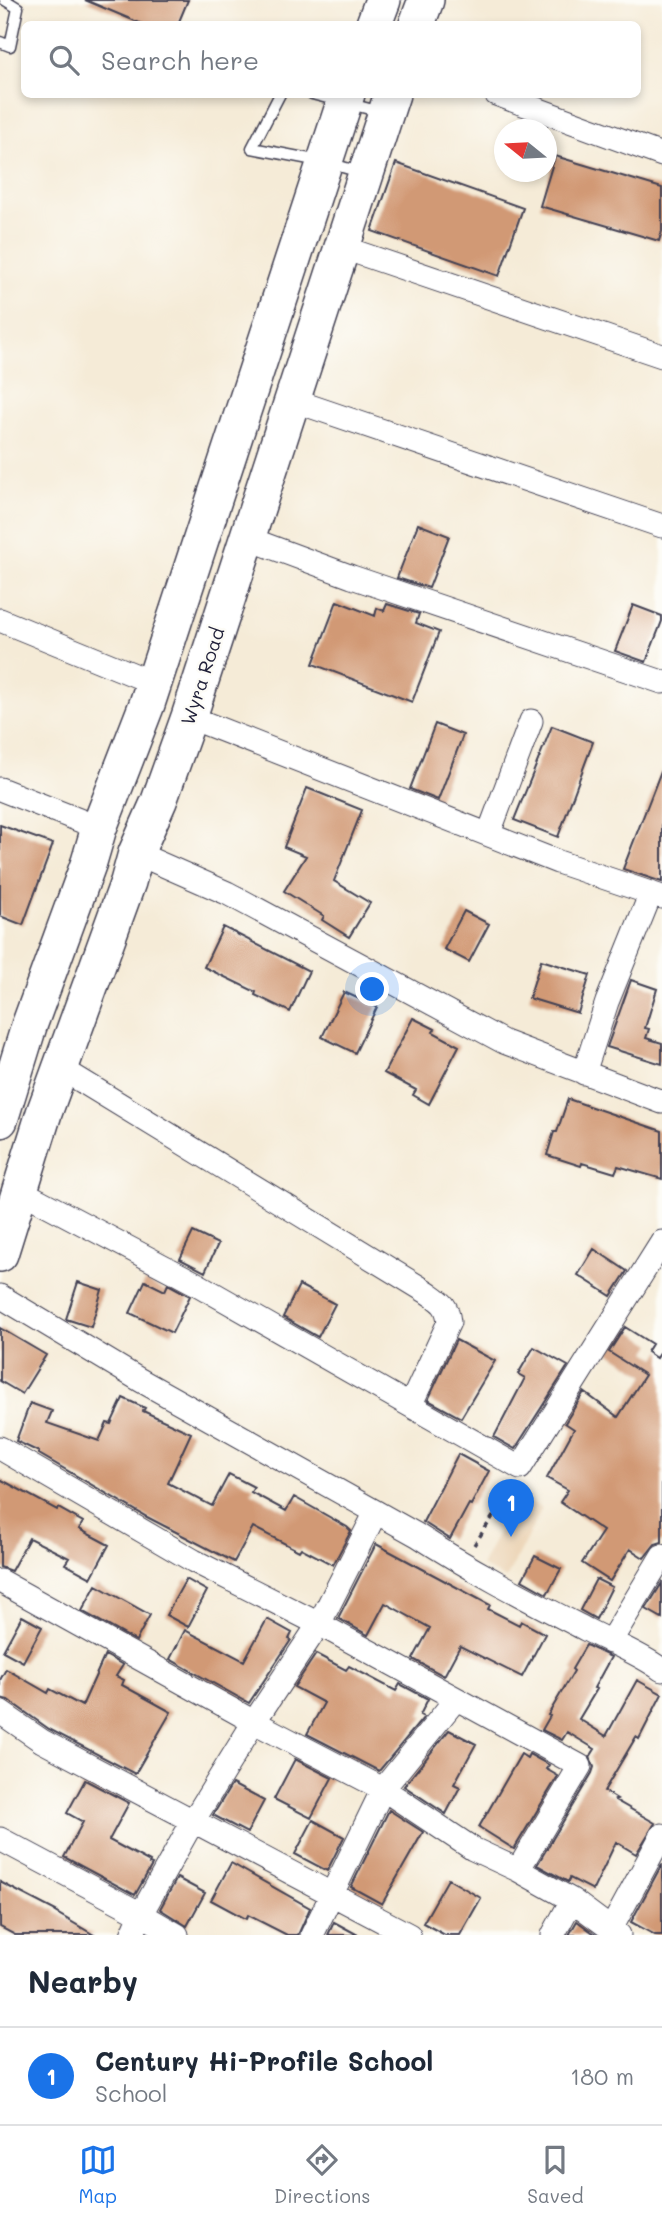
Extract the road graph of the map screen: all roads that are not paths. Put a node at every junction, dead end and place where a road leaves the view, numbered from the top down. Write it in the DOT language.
graph roads {
  1 [pos="5,0"];
  2 [pos="383,0"];
  3 [pos="426,0"];
  4 [pos="375,21"];
  5 [pos="418,21"];
  6 [pos="0,42"];
  7 [pos="278,98"];
  8 [pos="335,98"];
  9 [pos="343,98"];
  10 [pos="507,98"];
  11 [pos="389,104"];
  12 [pos="662,155"];
  13 [pos="325,162"];
  14 [pos="365,173"];
  15 [pos="341,247"];
  16 [pos="662,356"];
  17 [pos="292,400"];
  18 [pos="662,526"];
  19 [pos="247,538"];
  20 [pos="0,621"];
  21 [pos="662,682"];
  22 [pos="154,683"];
  23 [pos="189,717"];
  24 [pos="531,722"];
  25 [pos="116,784"];
  26 [pos="0,789"];
  27 [pos="159,802"];
  28 [pos="99,828"];
  29 [pos="489,833"];
  30 [pos="136,853"];
  31 [pos="657,895"];
  32 [pos="62,1069"];
  33 [pos="583,1073"];
  34 [pos="2,1100"];
  35 [pos="662,1102"];
  36 [pos="19,1190"];
  37 [pos="662,1242"];
  38 [pos="0,1254"];
  39 [pos="0,1296"];
  40 [pos="411,1404"];
  41 [pos="0,1448"];
  42 [pos="376,1512"];
  43 [pos="662,1556"];
  44 [pos="0,1581"];
  45 [pos="319,1624"];
  46 [pos="610,1642"];
  47 [pos="662,1671"];
  48 [pos="456,1699"];
  49 [pos="0,1712"];
  50 [pos="254,1722"];
  51 [pos="383,1789"];
  52 [pos="193,1821"];
  53 [pos="662,1835"];
  54 [pos="0,1839"];
  55 [pos="519,1870"];
  56 [pos="332,1893"];
  57 [pos="572,1900"];
  58 [pos="141,1913"];
  59 [pos="615,1932"];
  60 [pos="132,1935"];
  61 [pos="177,1935"];
  62 [pos="312,1935"];
  63 [pos="409,1935"];
  64 [pos="553,1935"];
  1 -- 6 [label="lane"];
  2 -- 4 [label="main road"];
  3 -- 5 [label="main road"];
  7 -- 13 [label="lane"];
  8 -- 13 [label="main road"];
  9 -- 11 [label="lane"];
  10 -- 12 [label="street"];
  11 -- 14 [label="main road, Wyra Road"];
  13 -- 14 [label="lane"];
  13 -- 22 [label="main road"];
  14 -- 15 [label="main road, Wyra Road"];
  15 -- 16 [label="street"];
  15 -- 17 [label="main road, Wyra Road"];
  17 -- 18 [label="street"];
  17 -- 19 [label="main road, Wyra Road"];
  19 -- 21 [label="street"];
  19 -- 23 [label="main road, Wyra Road"];
  20 -- 22 [label="street"];
  22 -- 25 [label="main road"];
  23 -- 27 [label="main road, Wyra Road"];
  23 -- 29 [label="street"];
  24 -- 29 [label="street"];
  25 -- 27 [label="main road"];
  25 -- 28 [label="main road"];
  26 -- 28 [label="street"];
  27 -- 30 [label="main road, Wyra Road"];
  28 -- 34 [label="main road"];
  29 -- 31 [label="street"];
  30 -- 32 [label="main road, Wyra Road"];
  30 -- 33 [label="street"];
  31 -- 33 [label="street"];
  32 -- 36 [label="main road, Wyra Road"];
  32 -- 40 [label="street"];
  33 -- 35 [label="street"];
  36 -- 38 [label="main road, Wyra Road"];
  36 -- 40 [label="street"];
  37 -- 40 [label="street"];
  39 -- 42 [label="street"];
  41 -- 45 [label="street"];
  42 -- 45 [label="street"];
  42 -- 46 [label="street"];
  43 -- 46 [label="street"];
  44 -- 50 [label="street"];
  45 -- 48 [label="street"];
  45 -- 50 [label="street"];
  46 -- 47 [label="street"];
  48 -- 51 [label="street"];
  48 -- 55 [label="street"];
  49 -- 52 [label="street"];
  50 -- 51 [label="street"];
  50 -- 52 [label="street"];
  51 -- 55 [label="street"];
  51 -- 56 [label="street"];
  52 -- 56 [label="street"];
  52 -- 58 [label="street"];
  53 -- 59 [label="street"];
  54 -- 58 [label="street"];
  55 -- 57 [label="street"];
  56 -- 62 [label="street"];
  56 -- 63 [label="street"];
  57 -- 59 [label="street"];
  57 -- 64 [label="street"];
  58 -- 60 [label="street"];
  58 -- 61 [label="street"];
}
